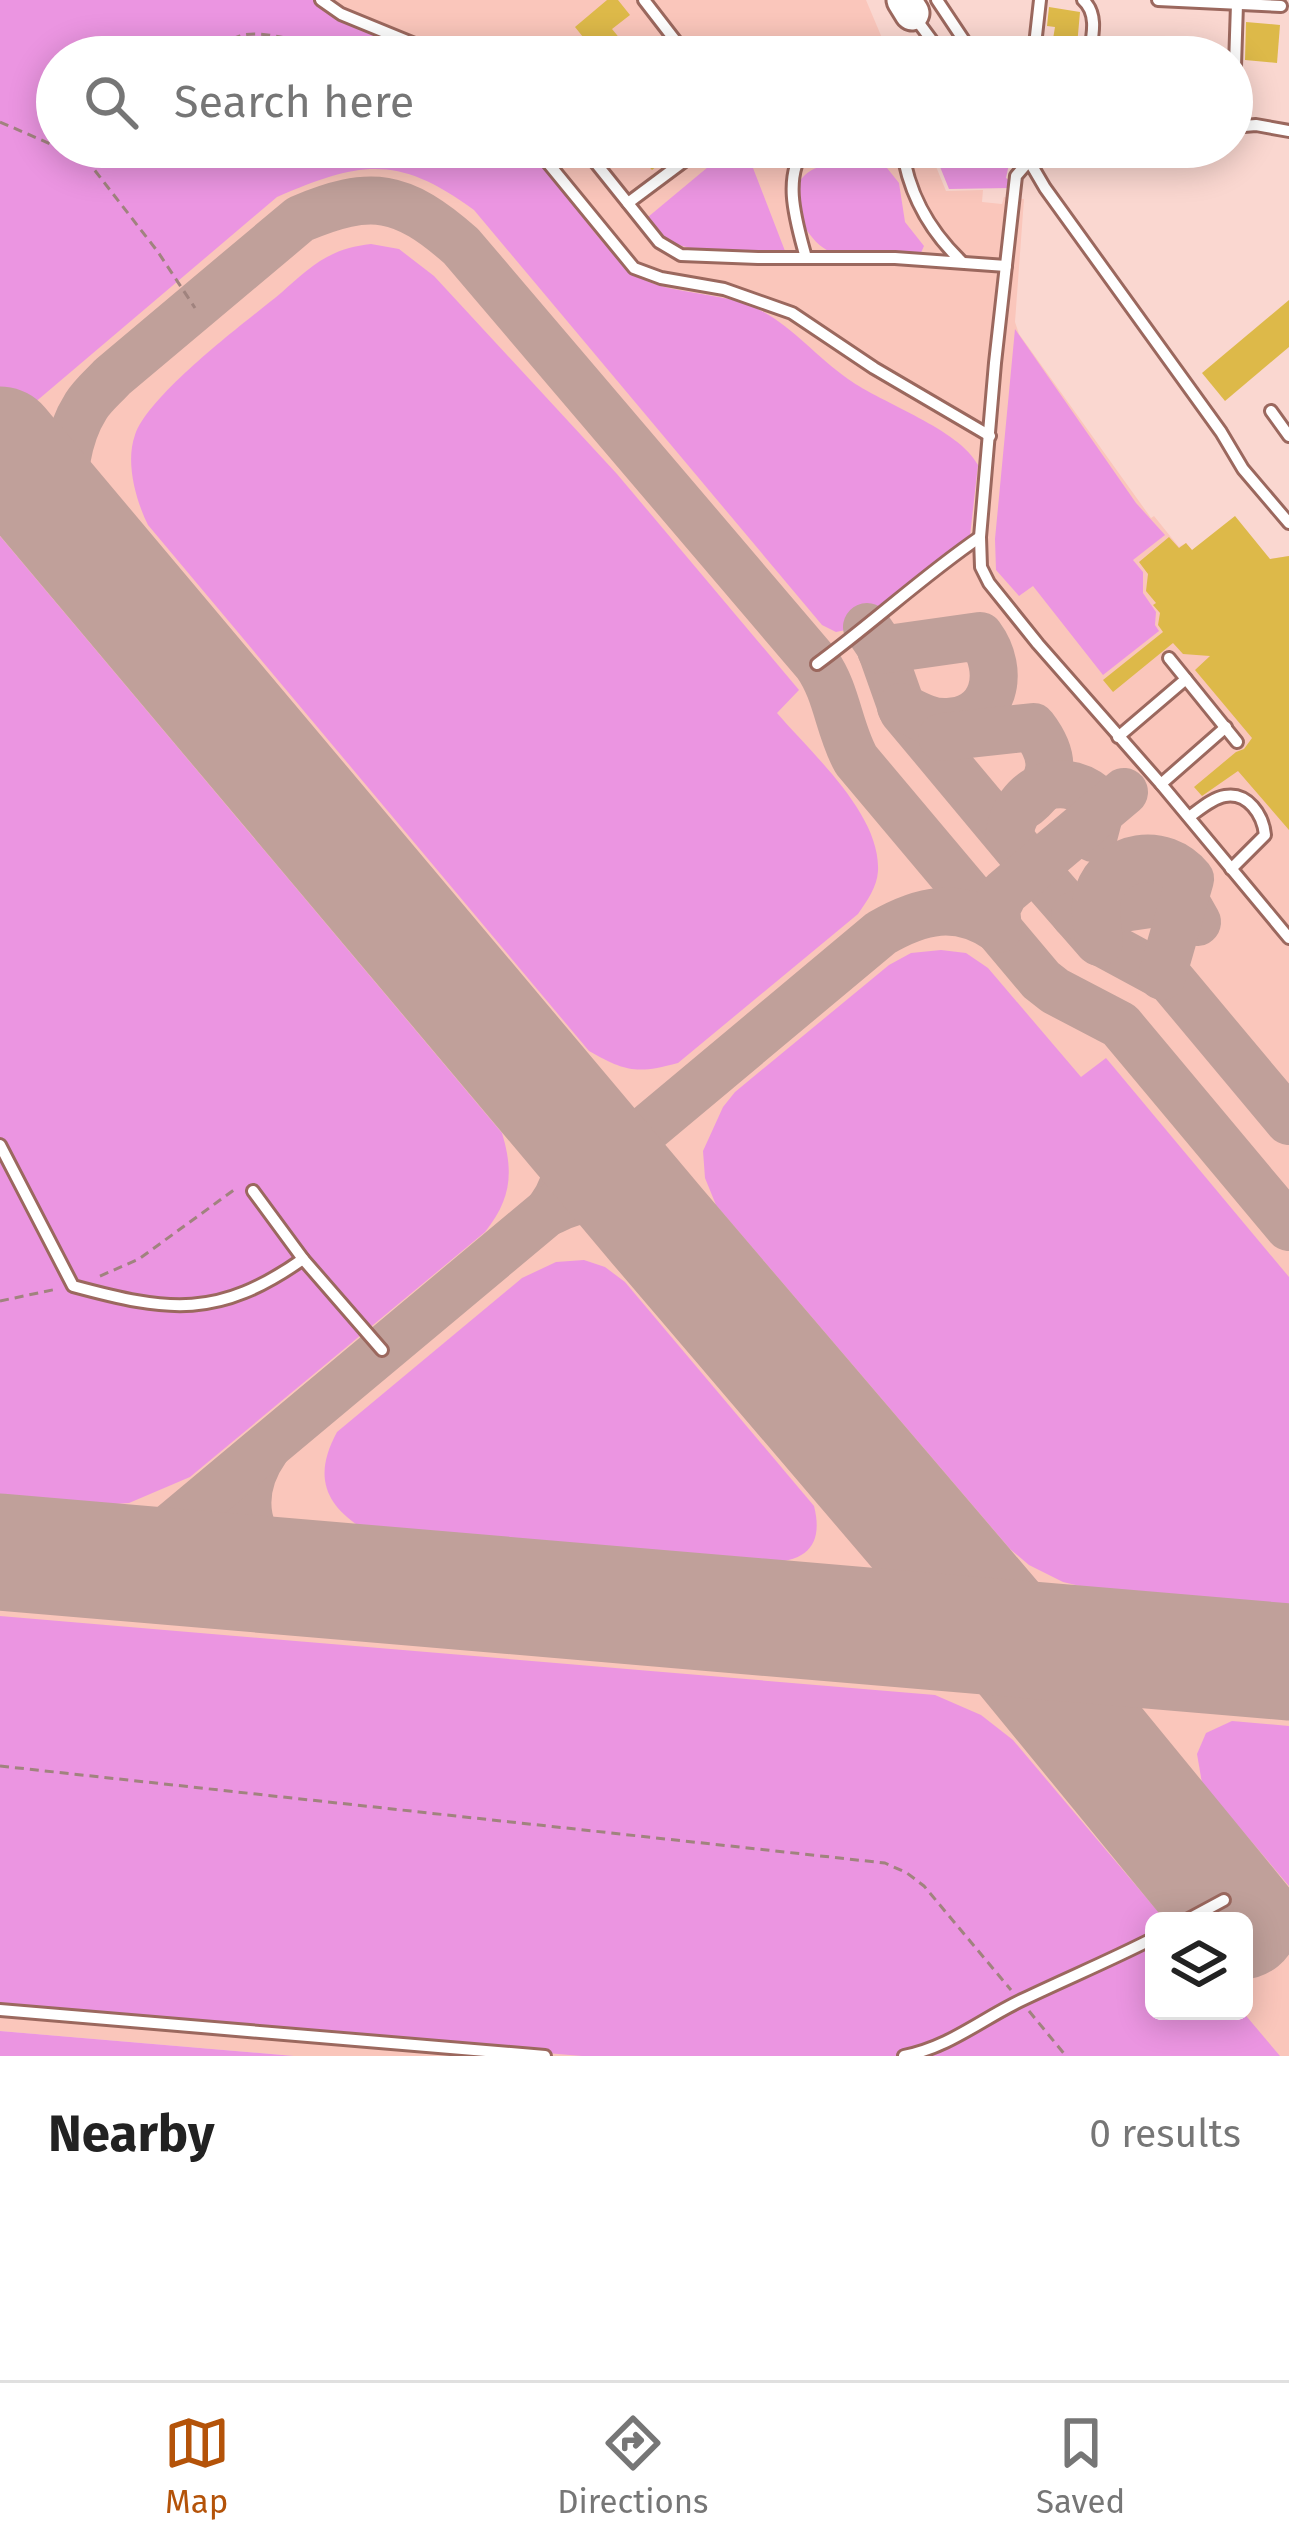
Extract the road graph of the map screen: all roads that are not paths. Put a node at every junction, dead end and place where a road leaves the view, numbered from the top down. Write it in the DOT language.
graph roads {
  1 [pos="321,0"];
  2 [pos="644,0"];
  3 [pos="1040,0"];
  4 [pos="1083,0"];
  5 [pos="1158,0"];
  6 [pos="915,3"];
  7 [pos="1237,4"];
  8 [pos="1281,6"];
  9 [pos="395,36"];
  10 [pos="672,36"];
  11 [pos="933,36"];
  12 [pos="955,36"];
  13 [pos="1036,36"];
  14 [pos="1092,36"];
  15 [pos="1236,36"];
  16 [pos="1253,123"];
  17 [pos="1253,125"];
  18 [pos="1256,125"];
  19 [pos="1289,130"];
  20 [pos="552,168"];
  21 [pos="600,168"];
  22 [pos="675,168"];
  23 [pos="794,168"];
  24 [pos="906,168"];
  25 [pos="1022,168"];
  26 [pos="1034,168"];
  27 [pos="628,203"];
  28 [pos="806,258"];
  29 [pos="961,261"];
  30 [pos="1006,266"];
  31 [pos="1271,411"];
  32 [pos="990,436"];
  33 [pos="1289,436"];
  34 [pos="1289,523"];
  35 [pos="980,537"];
  36 [pos="1168,658"];
  37 [pos="817,664"];
  38 [pos="1186,679"];
  39 [pos="1226,728"];
  40 [pos="1118,737"];
  41 [pos="1237,742"];
  42 [pos="1161,784"];
  43 [pos="1189,817"];
  44 [pos="1231,869"];
  45 [pos="1289,938"];
  46 [pos="0,1144"];
  47 [pos="253,1191"];
  48 [pos="303,1259"];
  49 [pos="382,1350"];
  50 [pos="1224,1900"];
  51 [pos="1202,1912"];
  52 [pos="1145,1942"];
  53 [pos="0,2010"];
  54 [pos="545,2056"];
  55 [pos="904,2056"];
  1 -- 9 [label="lane"];
  2 -- 10 [label="lane"];
  3 -- 13 [label="lane"];
  4 -- 14 [label="lane"];
  5 -- 7 [label="lane"];
  6 -- 11 [label="lane"];
  6 -- 12 [label="lane"];
  7 -- 8 [label="lane"];
  7 -- 15 [label="lane"];
  16 -- 18 [label="lane"];
  17 -- 18 [label="lane"];
  18 -- 19 [label="lane"];
  20 -- 32 [label="lane"];
  21 -- 27 [label="lane"];
  22 -- 27 [label="lane"];
  23 -- 28 [label="lane"];
  24 -- 29 [label="lane"];
  25 -- 30 [label="lane"];
  26 -- 34 [label="lane"];
  27 -- 28 [label="lane"];
  28 -- 29 [label="lane"];
  29 -- 30 [label="lane"];
  30 -- 32 [label="lane"];
  31 -- 33 [label="lane"];
  32 -- 35 [label="lane"];
  35 -- 37 [label="lane"];
  35 -- 40 [label="lane"];
  36 -- 38 [label="lane"];
  38 -- 39 [label="lane"];
  38 -- 40 [label="lane"];
  39 -- 41 [label="lane"];
  39 -- 42 [label="lane"];
  40 -- 42 [label="lane"];
  42 -- 43 [label="lane"];
  43 -- 44 [label="lane"];
  43 -- 44 [label="lane"];
  44 -- 45 [label="lane"];
  46 -- 48 [label="lane"];
  47 -- 48 [label="lane"];
  48 -- 49 [label="lane"];
  50 -- 51 [label="lane"];
  52 -- 55 [label="lane"];
  53 -- 54 [label="lane"];
}
